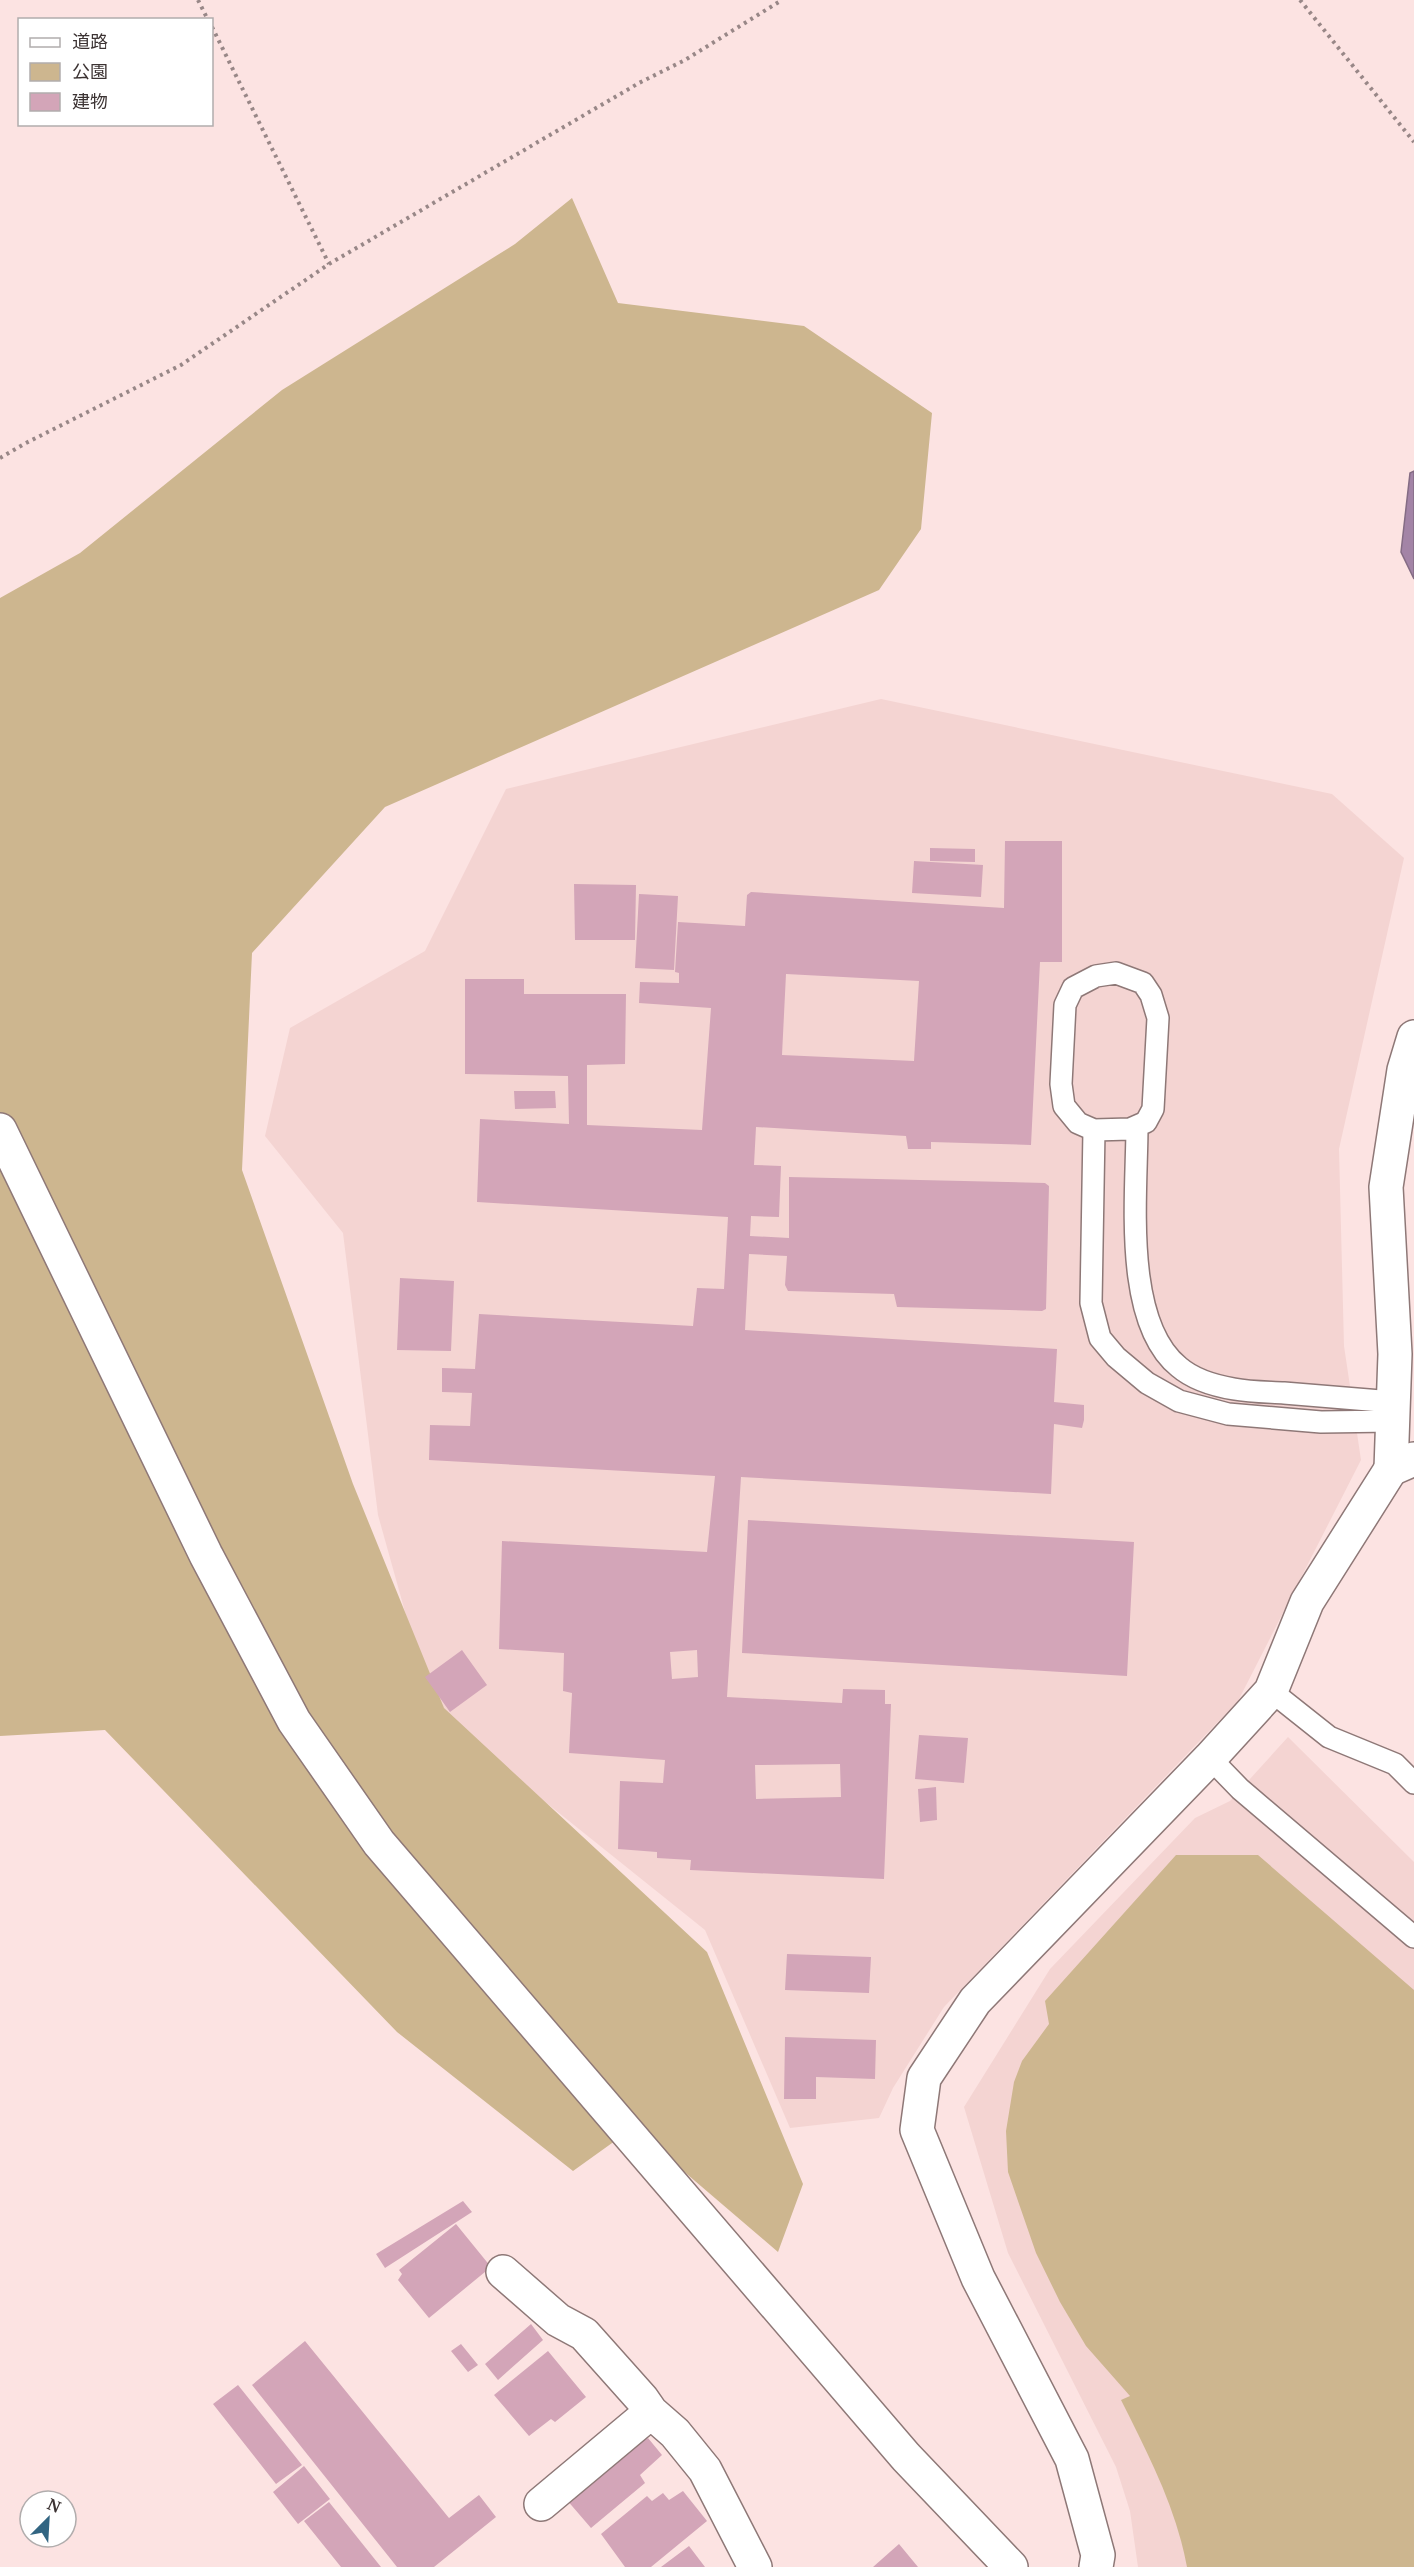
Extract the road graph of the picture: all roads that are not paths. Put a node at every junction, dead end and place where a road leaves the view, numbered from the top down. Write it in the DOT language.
graph roads {
  1 [pos="1414,1037"];
  2 [pos="1137,1126"];
  3 [pos="0,1130"];
  4 [pos="1094,1130"];
  5 [pos="1393,1412"];
  6 [pos="1402,1464"];
  7 [pos="1271,1690"];
  8 [pos="1210,1758"];
  9 [pos="1414,1783"];
  10 [pos="1414,1937"];
  11 [pos="503,2272"];
  12 [pos="651,2412"];
  13 [pos="541,2504"];
  14 [pos="755,2567"];
  15 [pos="1011,2567"];
  16 [pos="1096,2567"];
  1 -- 5 [label="street"];
  2 -- 4 [label="lane"];
  2 -- 4 [label="lane"];
  2 -- 5 [label="lane"];
  3 -- 15 [label="street"];
  4 -- 5 [label="lane"];
  5 -- 6 [label="street"];
  6 -- 7 [label="street"];
  7 -- 8 [label="street"];
  7 -- 9 [label="lane"];
  8 -- 10 [label="lane"];
  8 -- 16 [label="street"];
  11 -- 12 [label="street"];
  12 -- 13 [label="street"];
  12 -- 14 [label="street"];
}
